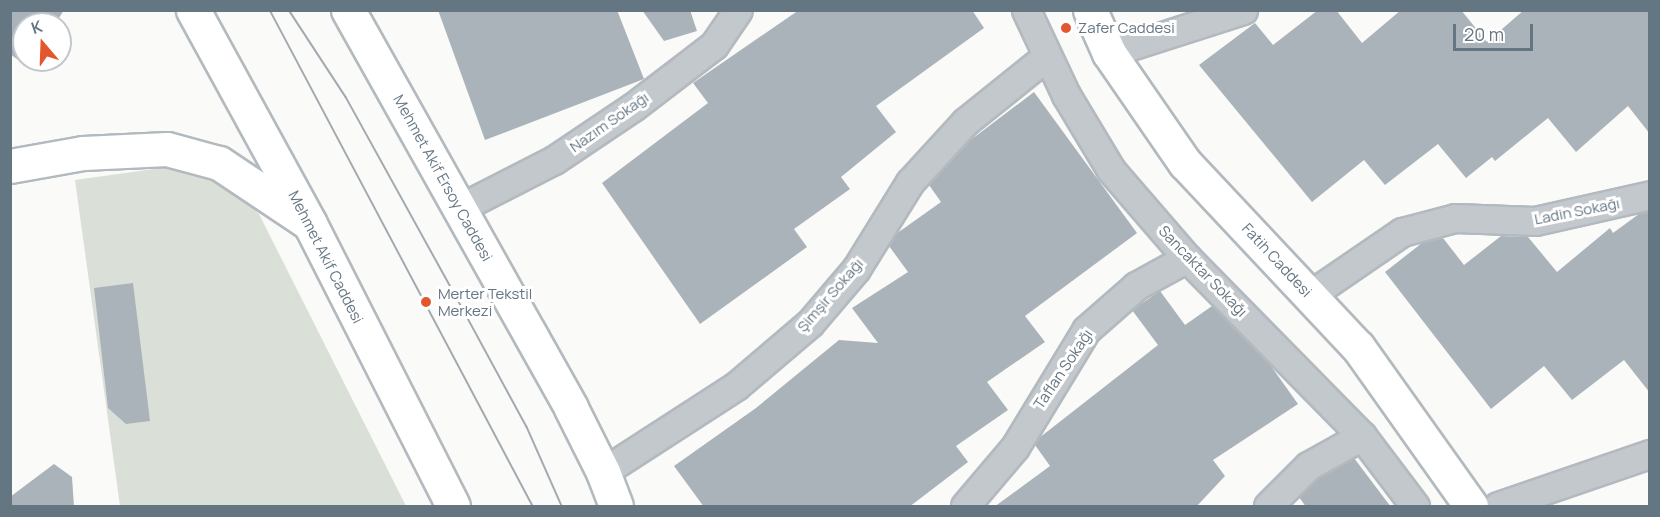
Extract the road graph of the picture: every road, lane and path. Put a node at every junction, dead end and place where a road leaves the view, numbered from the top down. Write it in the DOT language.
graph roads {
  1 [pos="193,10"];
  2 [pos="348,10"];
  3 [pos="738,10"];
  4 [pos="1026,10"];
  5 [pos="1090,10"];
  6 [pos="1243,10"];
  7 [pos="1109,53"];
  8 [pos="1047,56"];
  9 [pos="10,166"];
  10 [pos="1650,195"];
  11 [pos="460,208"];
  12 [pos="309,222"];
  13 [pos="1187,258"];
  14 [pos="1310,295"];
  15 [pos="1362,436"];
  16 [pos="1650,454"];
  17 [pos="603,472"];
  18 [pos="453,507"];
  19 [pos="616,507"];
  20 [pos="965,507"];
  21 [pos="1268,507"];
  22 [pos="1415,507"];
  23 [pos="1471,507"];
  24 [pos="1498,507"];
  1 -- 12 [label="main road, Mehmet Akif Caddesi"];
  2 -- 11 [label="main road, Mehmet Akif Ersoy Caddesi"];
  3 -- 11 [label="street, Nazım Sokağı"];
  4 -- 8 [label="street, Sancaktar Sokağı"];
  5 -- 7 [label="main road, Fatih Caddesi"];
  6 -- 7 [label="street"];
  7 -- 14 [label="main road, Fatih Caddesi"];
  8 -- 13 [label="street, Sancaktar Sokağı"];
  8 -- 17 [label="street, Şimşir Sokağı"];
  9 -- 12 [label="main road"];
  10 -- 14 [label="street, Ladin Sokağı"];
  11 -- 17 [label="main road, Mehmet Akif Ersoy Caddesi"];
  12 -- 18 [label="main road, Mehmet Akif Caddesi"];
  13 -- 15 [label="street, Sancaktar Sokağı"];
  13 -- 20 [label="street, Taflan Sokağı"];
  14 -- 23 [label="main road, Fatih Caddesi"];
  15 -- 21 [label="street"];
  15 -- 22 [label="street, Sancaktar Sokağı"];
  16 -- 24 [label="street"];
  17 -- 19 [label="main road, Mehmet Akif Ersoy Caddesi"];
}
